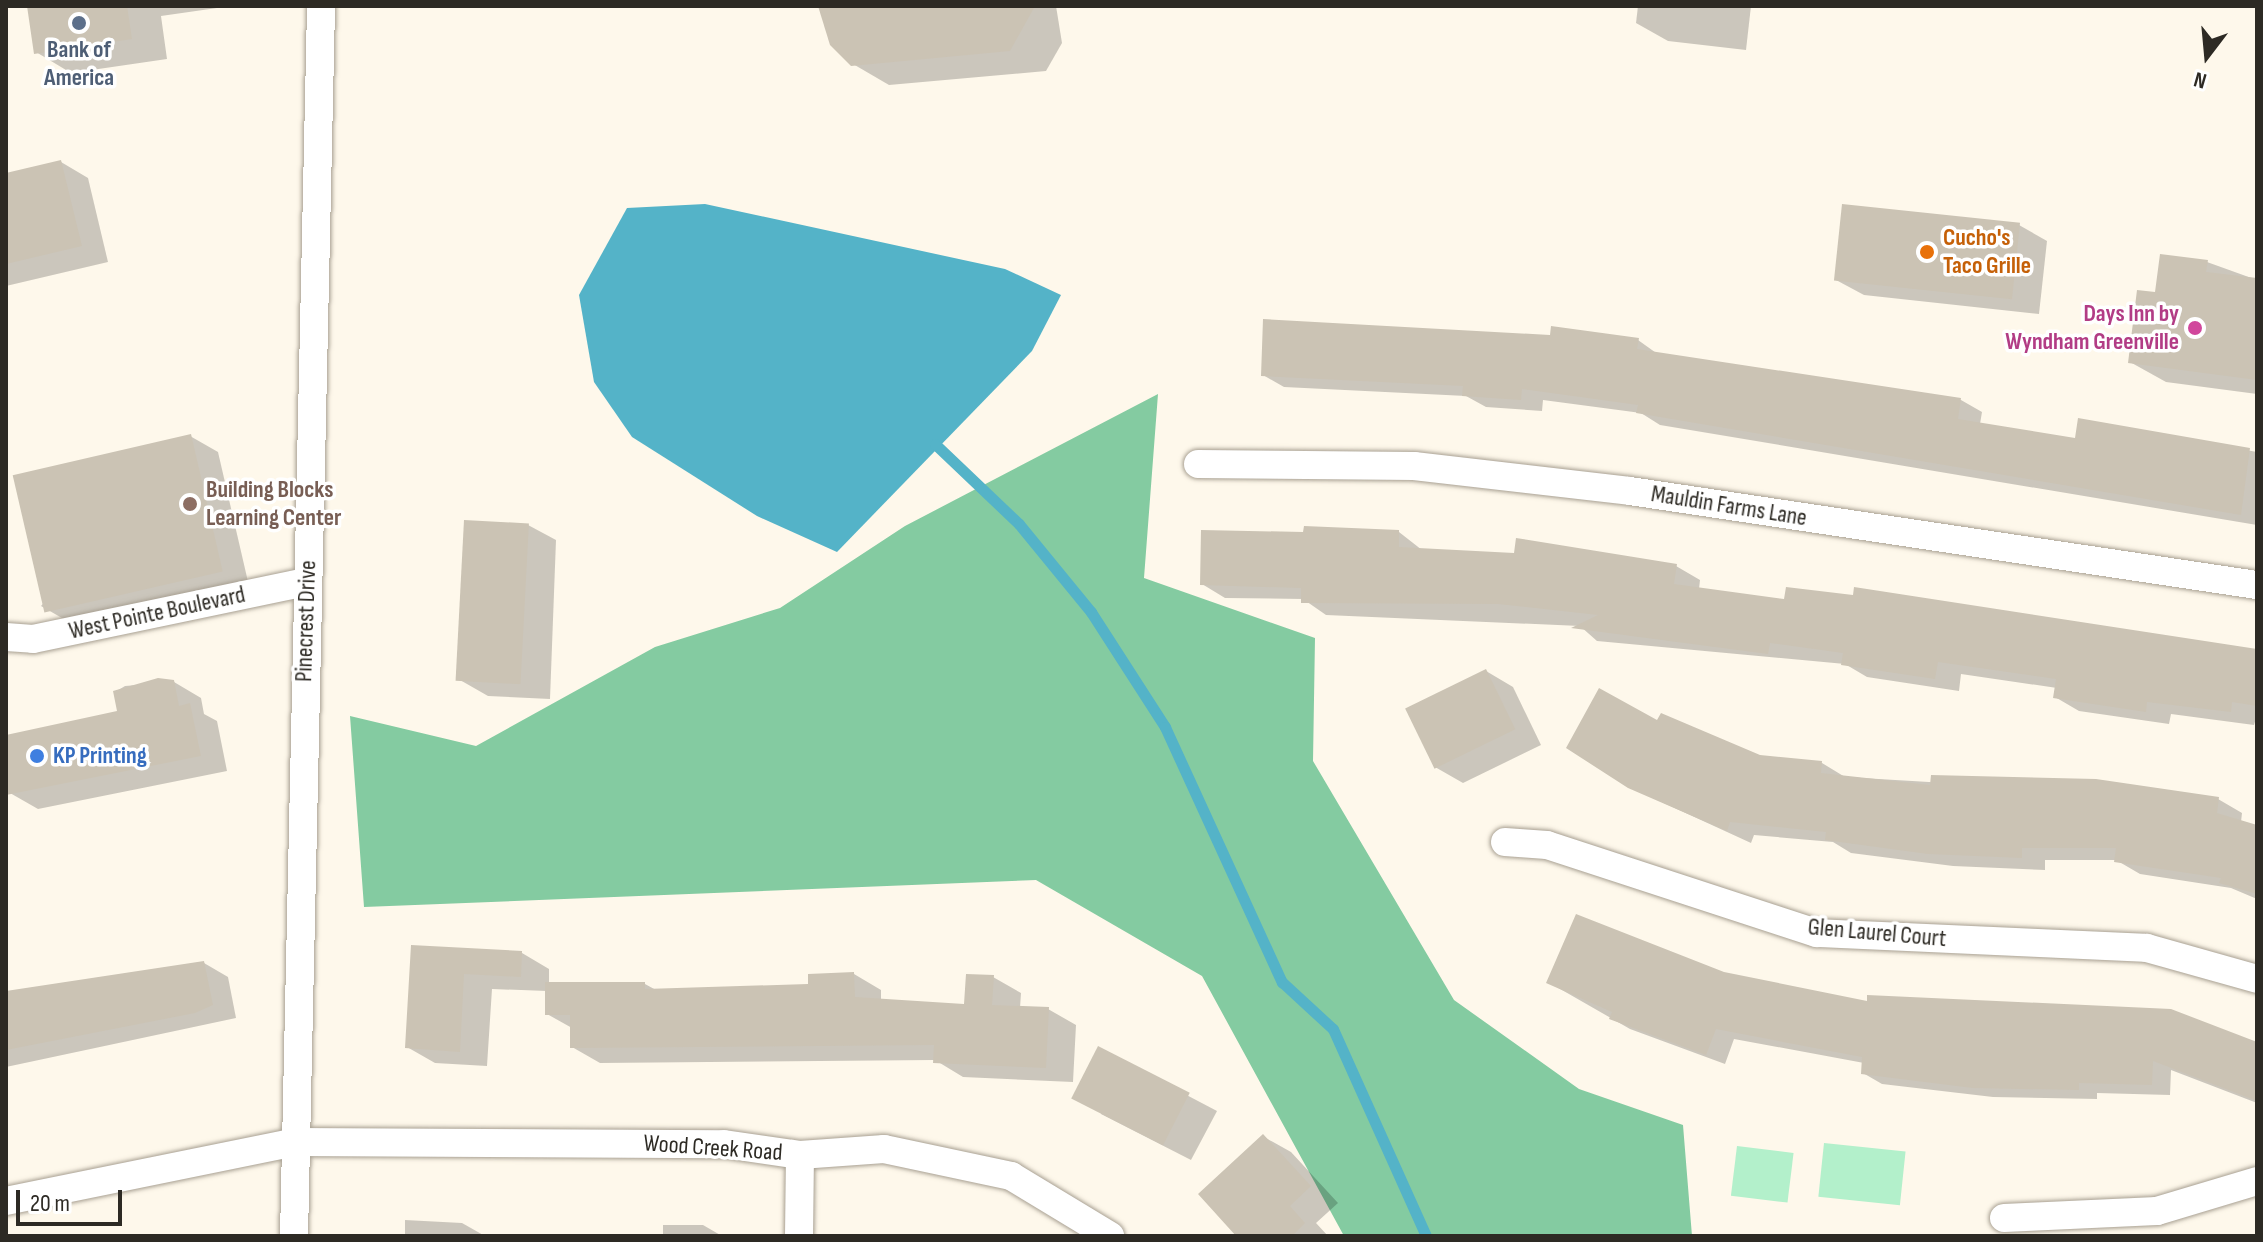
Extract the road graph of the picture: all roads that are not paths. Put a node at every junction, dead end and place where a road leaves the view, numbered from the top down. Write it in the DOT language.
graph roads {
  1 [pos="321,6"];
  2 [pos="1198,464"];
  3 [pos="307,582"];
  4 [pos="2257,585"];
  5 [pos="6,637"];
  6 [pos="1505,842"];
  7 [pos="2257,979"];
  8 [pos="295,1142"];
  9 [pos="800,1155"];
  10 [pos="2257,1181"];
  11 [pos="6,1201"];
  12 [pos="2004,1218"];
  13 [pos="294,1236"];
  14 [pos="799,1236"];
  15 [pos="1110,1236"];
  1 -- 3 [label="street, Pinecrest Drive"];
  2 -- 4 [label="street, Mauldin Farms Lane"];
  3 -- 5 [label="street, West Pointe Boulevard"];
  3 -- 8 [label="street, Pinecrest Drive"];
  6 -- 7 [label="street, Glen Laurel Court"];
  8 -- 9 [label="street, Wood Creek Road"];
  8 -- 11 [label="street, Wood Creek Road"];
  8 -- 13 [label="street, Pinecrest Drive"];
  9 -- 14 [label="street"];
  9 -- 15 [label="street, Wood Creek Road"];
  10 -- 12 [label="street"];
}
